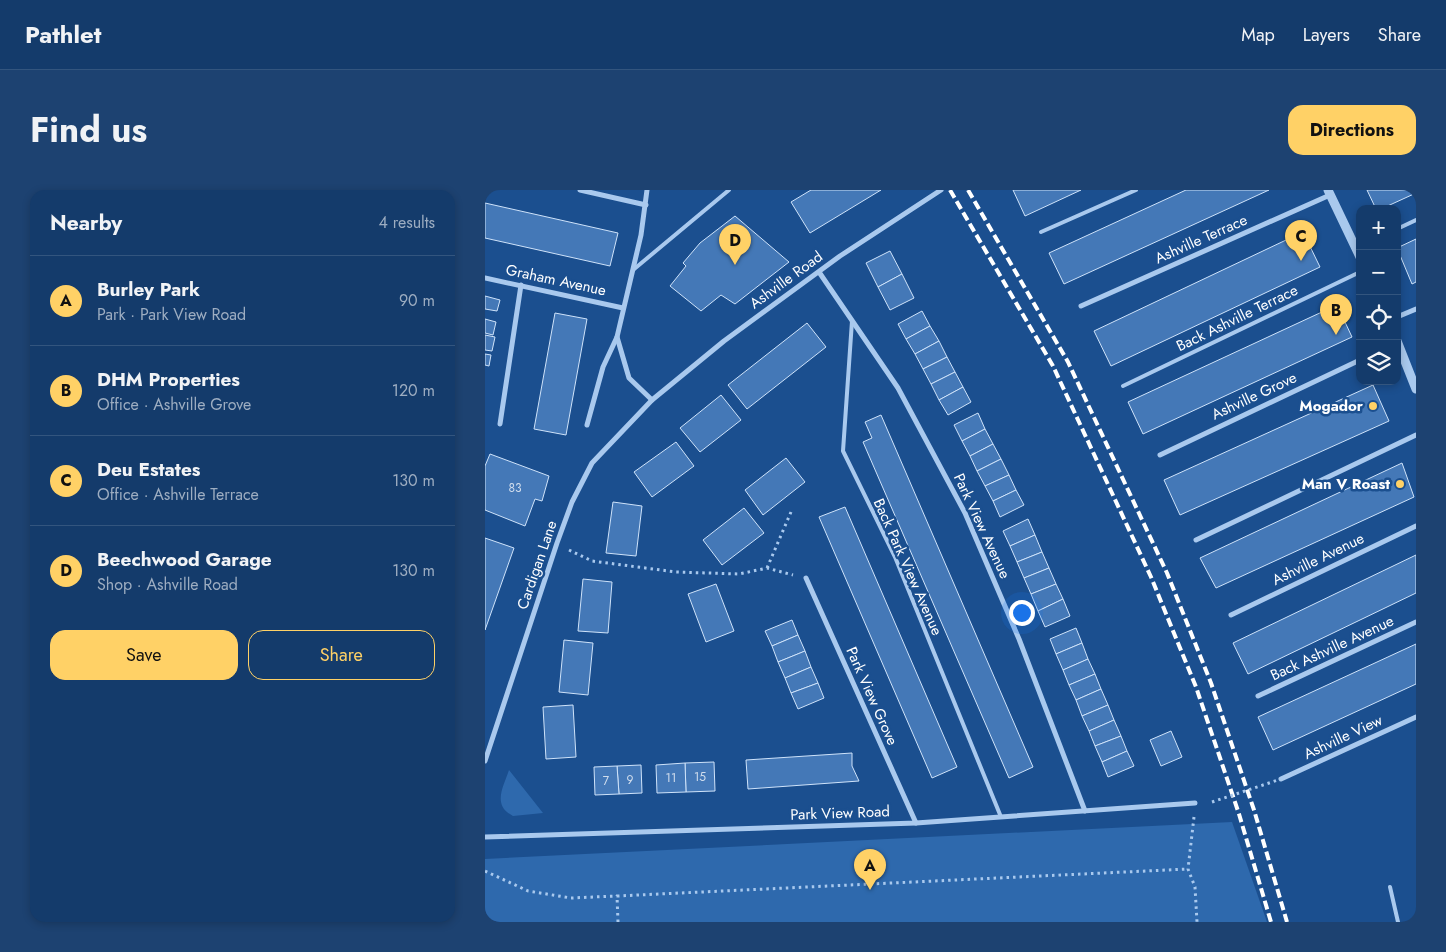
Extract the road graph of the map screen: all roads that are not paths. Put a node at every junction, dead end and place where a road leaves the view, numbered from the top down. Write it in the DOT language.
graph roads {
  1 [pos="580,190"];
  2 [pos="647,190"];
  3 [pos="729,190"];
  4 [pos="941,190"];
  5 [pos="1137,190"];
  6 [pos="1329,192"];
  7 [pos="646,205"];
  8 [pos="1416,220"];
  9 [pos="1401,227"];
  10 [pos="1041,232"];
  11 [pos="1356,245"];
  12 [pos="633,270"];
  13 [pos="819,272"];
  14 [pos="1356,274"];
  15 [pos="485,278"];
  16 [pos="521,285"];
  17 [pos="1081,306"];
  18 [pos="623,308"];
  19 [pos="1416,309"];
  20 [pos="1401,315"];
  21 [pos="853,319"];
  22 [pos="617,337"];
  23 [pos="1401,352"];
  24 [pos="1356,362"];
  25 [pos="1123,386"];
  26 [pos="1416,389"];
  27 [pos="652,400"];
  28 [pos="500,424"];
  29 [pos="587,425"];
  30 [pos="1416,435"];
  31 [pos="1160,455"];
  32 [pos="1416,526"];
  33 [pos="1196,540"];
  34 [pos="806,578"];
  35 [pos="1231,615"];
  36 [pos="1416,622"];
  37 [pos="1258,696"];
  38 [pos="1416,717"];
  39 [pos="485,761"];
  40 [pos="1281,779"];
  41 [pos="1195,803"];
  42 [pos="1085,811"];
  43 [pos="1001,817"];
  44 [pos="916,823"];
  45 [pos="485,837"];
  46 [pos="1391,887"];
  47 [pos="1398,922"];
  1 -- 7 [label="street"];
  2 -- 7 [label="street"];
  3 -- 12 [label="lane"];
  4 -- 13 [label="street, Ashville Road"];
  5 -- 10 [label="lane"];
  6 -- 11 [label="street"];
  6 -- 17 [label="street, Ashville Terrace"];
  7 -- 12 [label="street"];
  8 -- 9 [label="lane"];
  12 -- 18 [label="street"];
  13 -- 21 [label="street, Park View Avenue"];
  13 -- 27 [label="street, Ashville Road"];
  14 -- 25 [label="lane, Back Ashville Terrace"];
  15 -- 16 [label="street, Graham Avenue"];
  16 -- 18 [label="street, Graham Avenue"];
  16 -- 28 [label="street"];
  18 -- 22 [label="street"];
  19 -- 20 [label="street"];
  21 -- 42 [label="street, Park View Avenue"];
  21 -- 43 [label="lane, Back Park View Avenue"];
  22 -- 27 [label="street"];
  22 -- 29 [label="street"];
  23 -- 26 [label="street"];
  24 -- 31 [label="street, Ashville Grove"];
  27 -- 39 [label="street, Cardigan Lane"];
  30 -- 33 [label="street"];
  32 -- 35 [label="street, Ashville Avenue"];
  34 -- 44 [label="street, Park View Grove"];
  36 -- 37 [label="street, Back Ashville Avenue"];
  38 -- 40 [label="street, Ashville View"];
  41 -- 42 [label="street, Park View Road"];
  42 -- 43 [label="street, Park View Road"];
  43 -- 44 [label="street, Park View Road"];
  44 -- 45 [label="street, Park View Road"];
  46 -- 47 [label="lane"];
}
